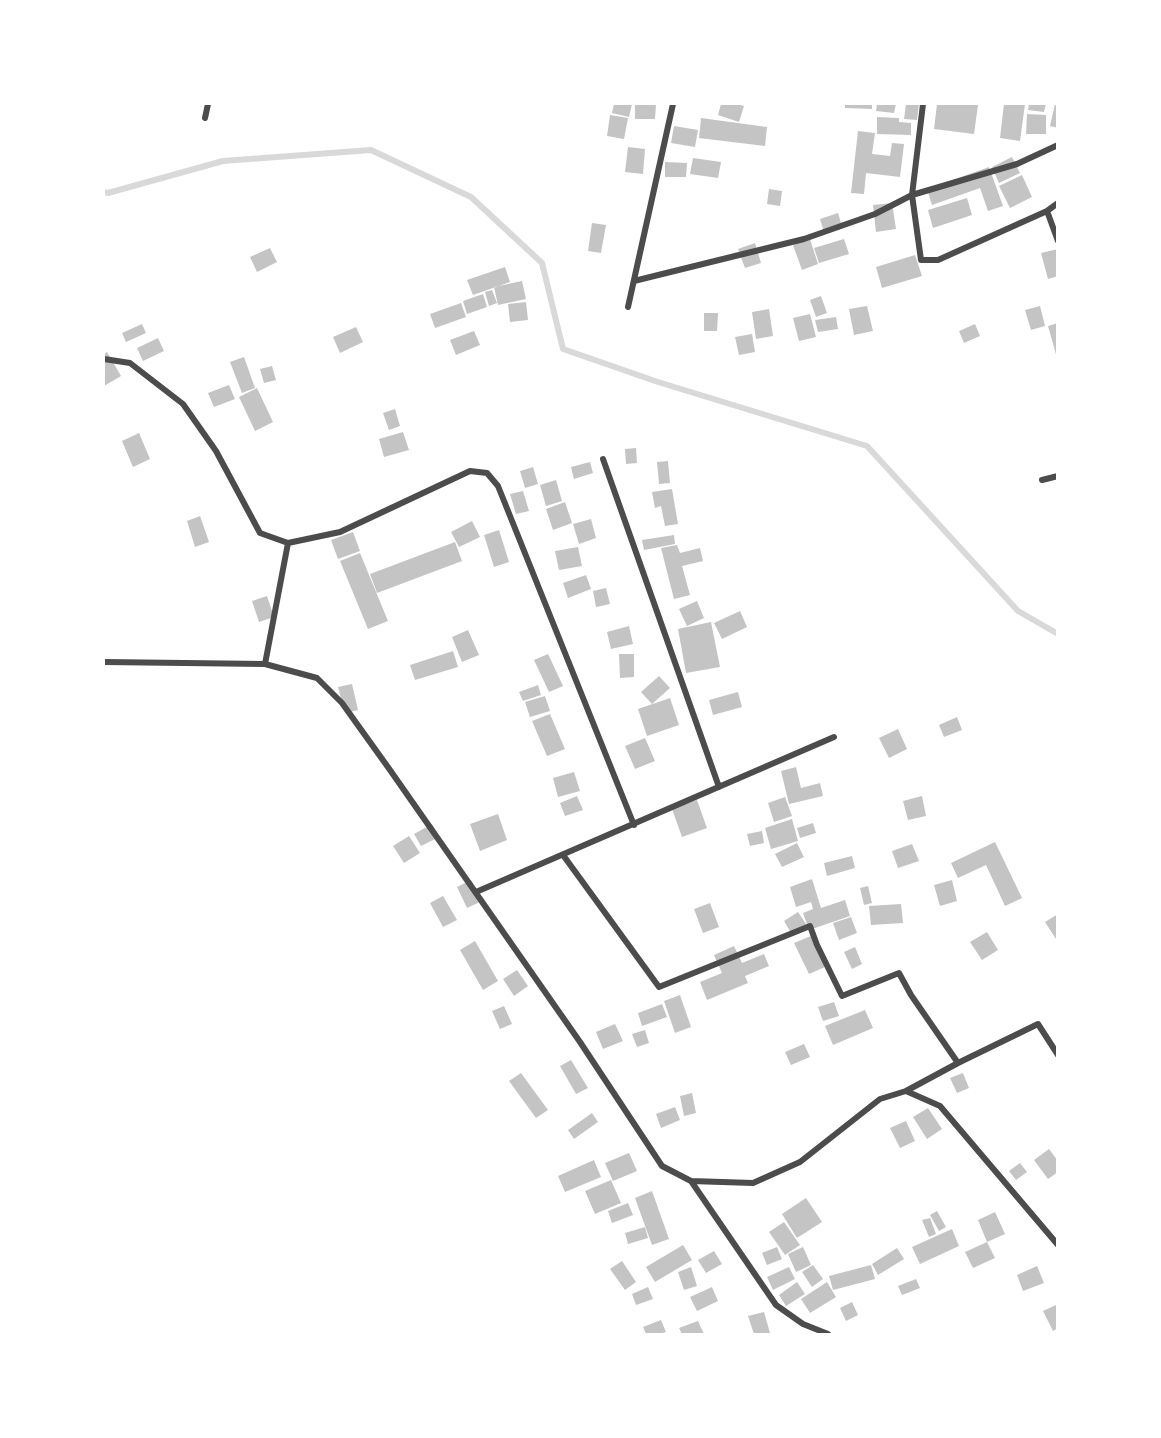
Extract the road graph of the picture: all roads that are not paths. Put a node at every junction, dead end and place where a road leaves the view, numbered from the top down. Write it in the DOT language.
graph roads {
  1 [pos="208,104"];
  2 [pos="673,104"];
  3 [pos="923,104"];
  4 [pos="205,118"];
  5 [pos="1058,145"];
  6 [pos="912,195"];
  7 [pos="1058,203"];
  8 [pos="1047,211"];
  9 [pos="1058,241"];
  10 [pos="634,281"];
  11 [pos="628,307"];
  12 [pos="104,359"];
  13 [pos="603,459"];
  14 [pos="1058,476"];
  15 [pos="1042,480"];
  16 [pos="288,543"];
  17 [pos="104,662"];
  18 [pos="264,664"];
  19 [pos="834,737"];
  20 [pos="719,787"];
  21 [pos="634,825"];
  22 [pos="563,855"];
  23 [pos="476,892"];
  24 [pos="1058,1055"];
  25 [pos="958,1063"];
  26 [pos="906,1091"];
  27 [pos="691,1181"];
  28 [pos="1058,1245"];
  29 [pos="828,1335"];
  1 -- 4 [label="street"];
  2 -- 10 [label="street"];
  3 -- 6 [label="street"];
  5 -- 6 [label="street"];
  6 -- 8 [label="street"];
  6 -- 10 [label="street"];
  7 -- 8 [label="street"];
  8 -- 9 [label="street"];
  10 -- 11 [label="street"];
  12 -- 16 [label="street"];
  13 -- 20 [label="street"];
  14 -- 15 [label="street"];
  16 -- 18 [label="street"];
  16 -- 21 [label="street"];
  17 -- 18 [label="street"];
  18 -- 23 [label="street"];
  19 -- 20 [label="street"];
  20 -- 21 [label="street"];
  21 -- 22 [label="street"];
  22 -- 23 [label="street"];
  22 -- 25 [label="street"];
  23 -- 27 [label="street"];
  24 -- 25 [label="street"];
  25 -- 26 [label="street"];
  26 -- 27 [label="street"];
  26 -- 28 [label="street"];
  27 -- 29 [label="street"];
}
